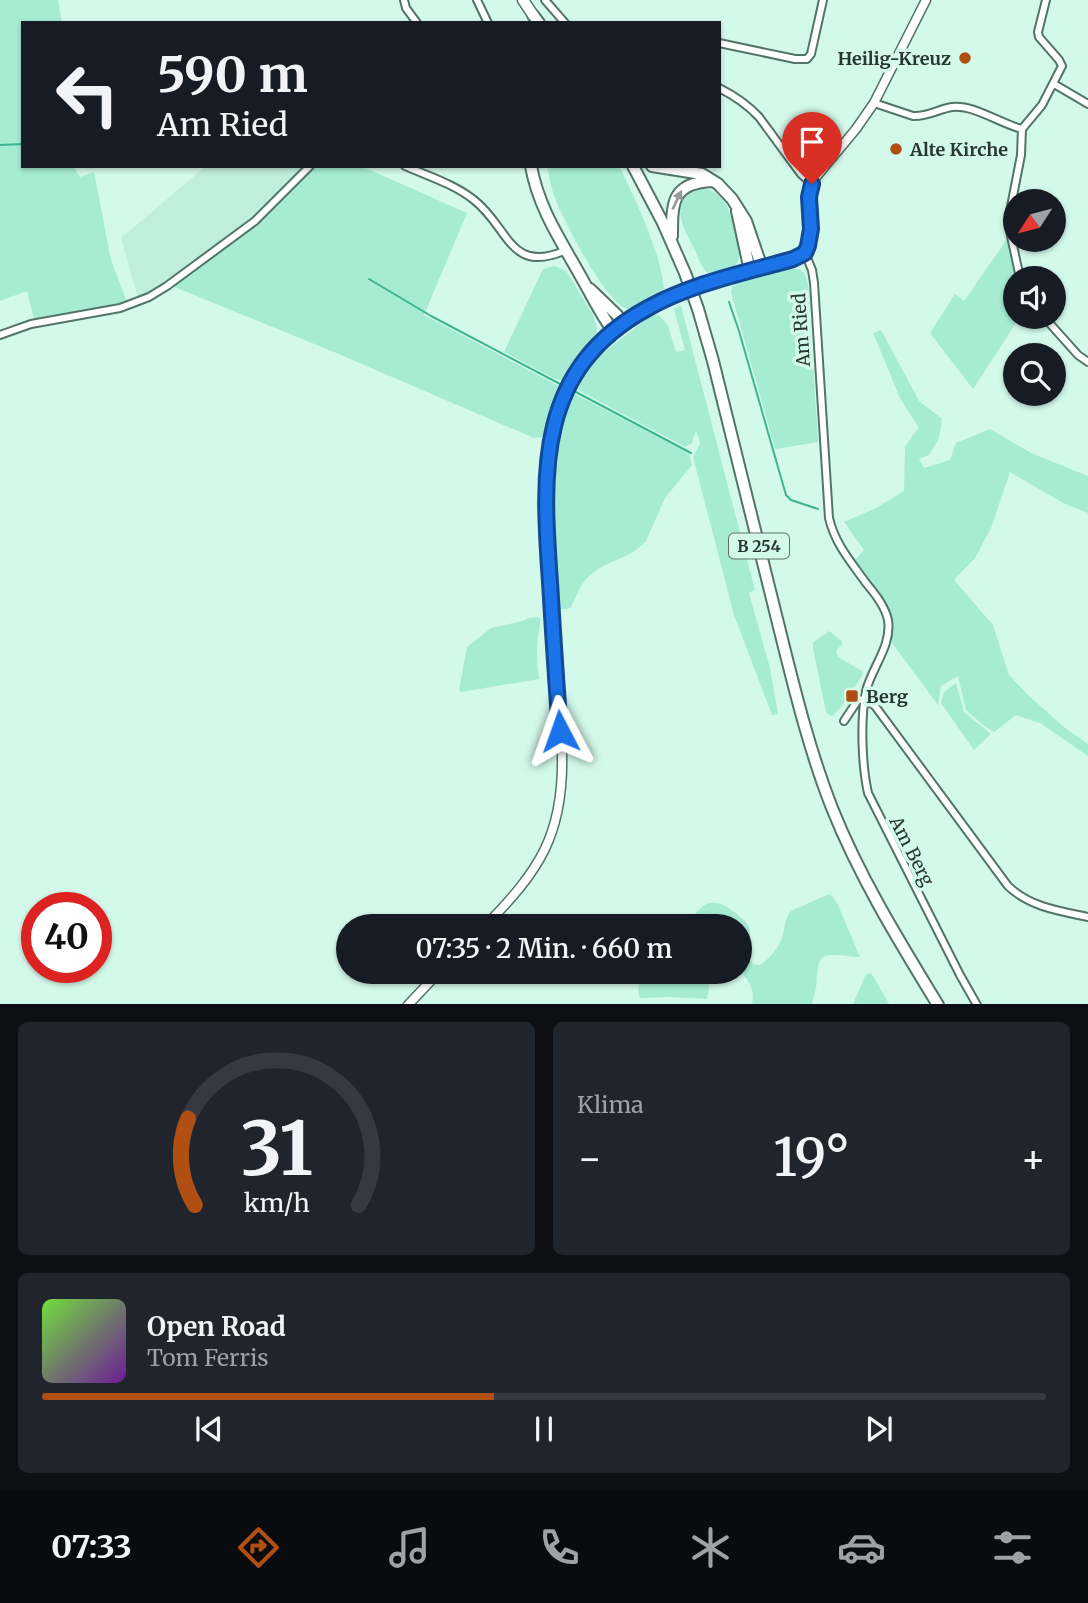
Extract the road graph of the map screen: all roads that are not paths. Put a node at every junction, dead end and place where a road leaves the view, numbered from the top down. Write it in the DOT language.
graph roads {
  1 [pos="404,0"];
  2 [pos="477,0"];
  3 [pos="523,0"];
  4 [pos="545,0"];
  5 [pos="823,0"];
  6 [pos="926,0"];
  7 [pos="1046,0"];
  8 [pos="536,20"];
  9 [pos="416,21"];
  10 [pos="487,21"];
  11 [pos="563,21"];
  12 [pos="721,43"];
  13 [pos="1054,84"];
  14 [pos="721,89"];
  15 [pos="874,103"];
  16 [pos="1088,104"];
  17 [pos="1023,129"];
  18 [pos="308,168"];
  19 [pos="410,168"];
  20 [pos="531,168"];
  21 [pos="634,168"];
  22 [pos="664,168"];
  23 [pos="712,181"];
  24 [pos="812,184"];
  25 [pos="737,208"];
  26 [pos="673,242"];
  27 [pos="564,251"];
  28 [pos="805,253"];
  29 [pos="1017,266"];
  30 [pos="762,268"];
  31 [pos="750,271"];
  32 [pos="585,285"];
  33 [pos="623,324"];
  34 [pos="1055,329"];
  35 [pos="613,331"];
  36 [pos="0,335"];
  37 [pos="1088,362"];
  38 [pos="878,598"];
  39 [pos="865,699"];
  40 [pos="844,722"];
  41 [pos="497,914"];
  42 [pos="1088,917"];
  43 [pos="427,984"];
  44 [pos="408,1004"];
  45 [pos="938,1004"];
  46 [pos="976,1004"];
  1 -- 9 [label="street"];
  2 -- 10 [label="street"];
  3 -- 8 [label="main road"];
  4 -- 11 [label="street"];
  5 -- 12 [label="street"];
  6 -- 15 [label="street"];
  7 -- 13 [label="street"];
  13 -- 16 [label="street"];
  13 -- 17 [label="street"];
  14 -- 24 [label="street"];
  15 -- 17 [label="street"];
  15 -- 24 [label="street"];
  17 -- 29 [label="street"];
  18 -- 36 [label="street"];
  19 -- 27 [label="street"];
  20 -- 27 [label="highway"];
  21 -- 26 [label="highway, B 254"];
  22 -- 23 [label="highway"];
  23 -- 25 [label="highway"];
  26 -- 23 [label="highway, one-way"];
  24 -- 28 [label="street, Am Ried"];
  25 -- 30 [label="highway"];
  25 -- 31 [label="highway"];
  26 -- 45 [label="highway, B 254, bridge"];
  27 -- 32 [label="highway"];
  28 -- 30 [label="street"];
  28 -- 38 [label="street, Am Ried"];
  30 -- 31 [label="street"];
  31 -- 33 [label="street"];
  32 -- 33 [label="highway"];
  32 -- 35 [label="highway"];
  33 -- 35 [label="street"];
  34 -- 37 [label="street"];
  35 -- 41 [label="street"];
  38 -- 39 [label="street, Am Berg"];
  39 -- 40 [label="street, Am Berg"];
  39 -- 42 [label="street"];
  39 -- 46 [label="street, Am Berg"];
  43 -- 44 [label="street"];
}
